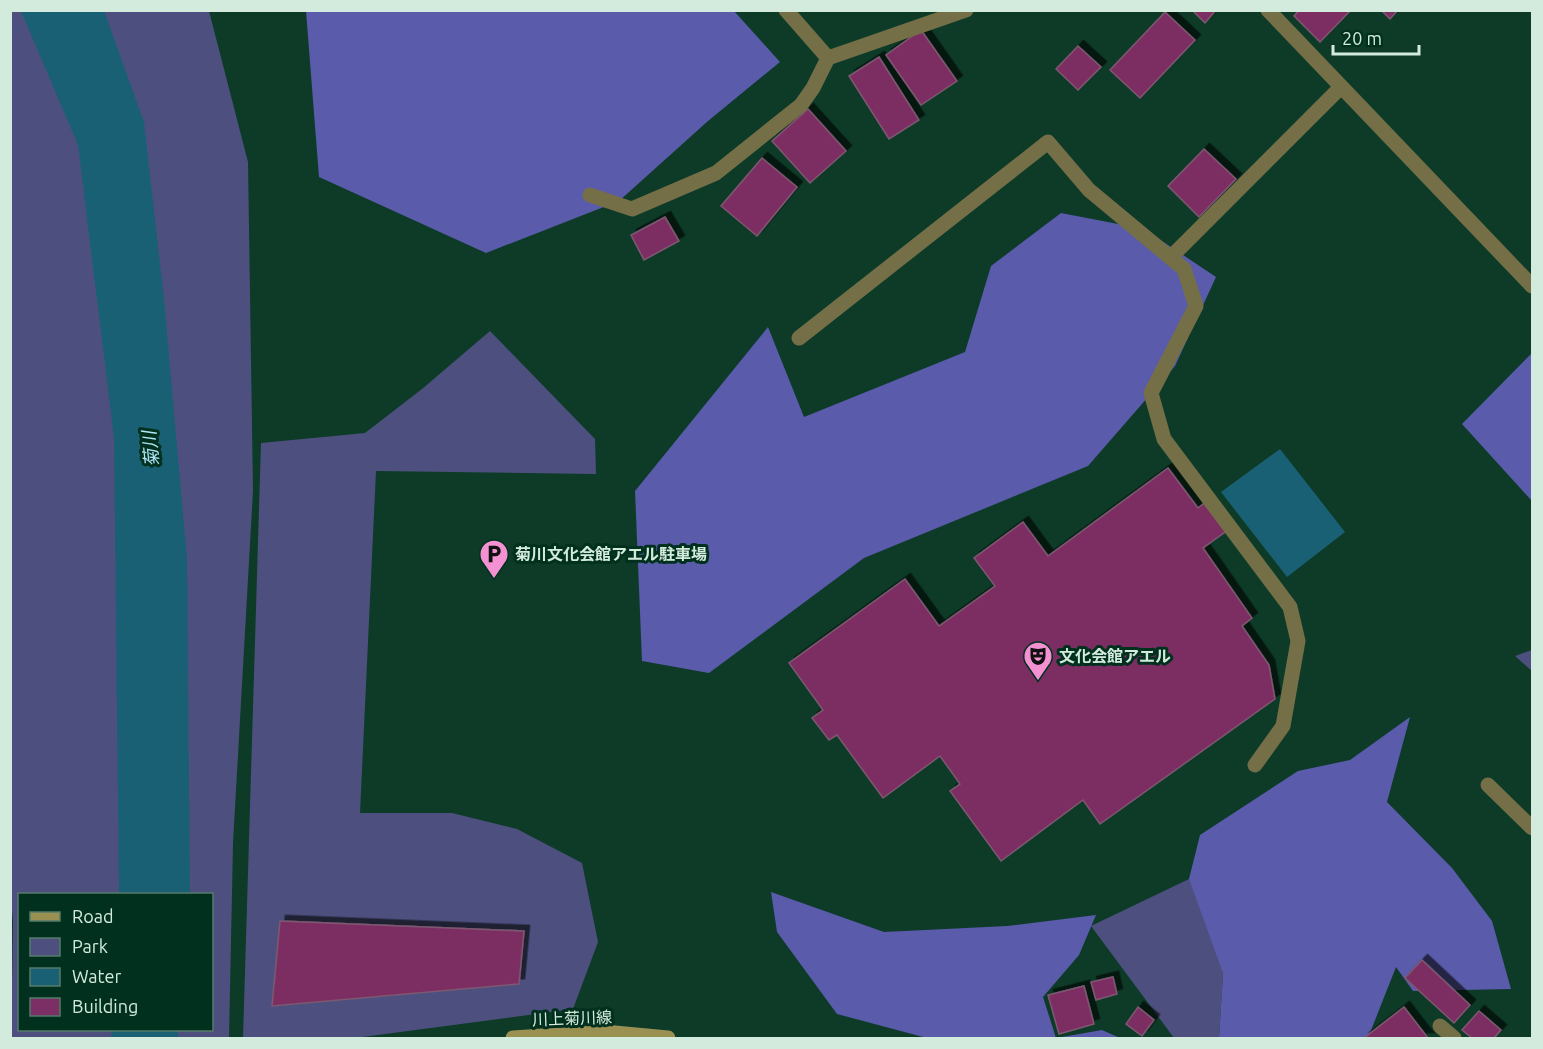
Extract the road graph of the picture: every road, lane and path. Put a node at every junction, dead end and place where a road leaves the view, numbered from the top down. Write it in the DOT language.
graph roads {
  1 [pos="786,10"];
  2 [pos="966,10"];
  3 [pos="1268,10"];
  4 [pos="828,58"];
  5 [pos="1340,88"];
  6 [pos="590,195"];
  7 [pos="1170,258"];
  8 [pos="1533,286"];
  9 [pos="799,338"];
  10 [pos="1255,765"];
  11 [pos="1488,785"];
  12 [pos="1533,828"];
  13 [pos="1440,1026"];
  14 [pos="513,1038"];
  15 [pos="668,1038"];
  16 [pos="1454,1038"];
  1 -- 4 [label="street"];
  2 -- 4 [label="street"];
  3 -- 5 [label="street"];
  4 -- 6 [label="street"];
  5 -- 7 [label="street"];
  5 -- 8 [label="street"];
  7 -- 9 [label="street"];
  7 -- 10 [label="street"];
  11 -- 12 [label="street"];
  13 -- 16 [label="street"];
  14 -- 15 [label="main road, 川上菊川線"];
}
